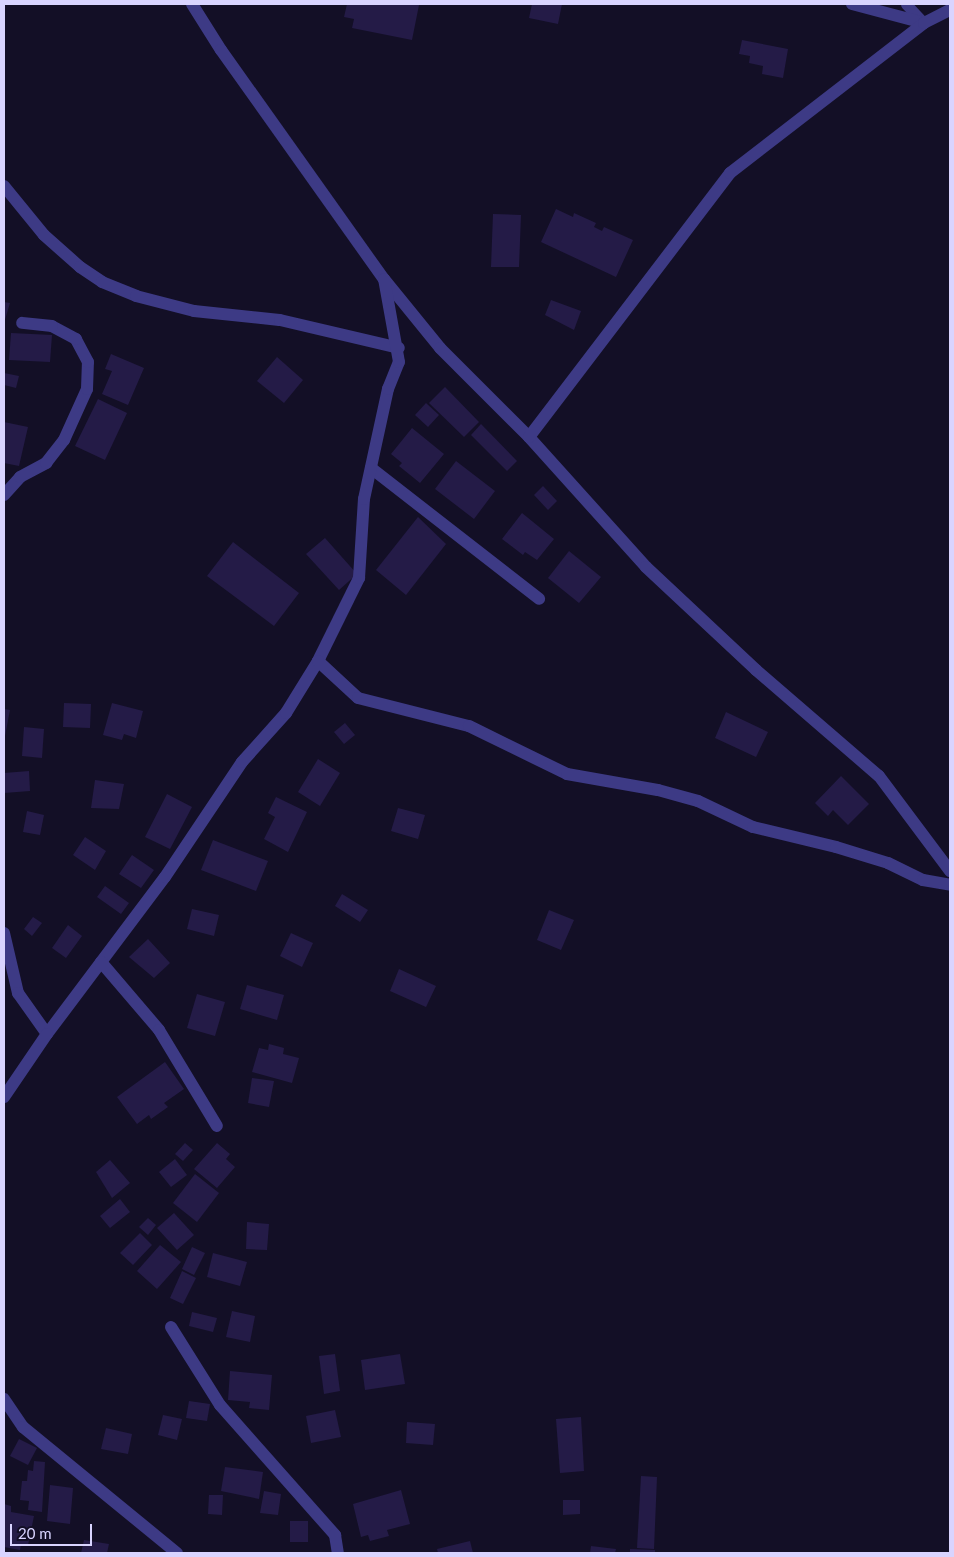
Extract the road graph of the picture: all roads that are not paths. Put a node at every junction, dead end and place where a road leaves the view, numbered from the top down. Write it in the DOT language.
graph roads {
  1 [pos="192,4"];
  2 [pos="852,4"];
  3 [pos="906,4"];
  4 [pos="950,10"];
  5 [pos="924,23"];
  6 [pos="4,186"];
  7 [pos="384,279"];
  8 [pos="22,323"];
  9 [pos="399,348"];
  10 [pos="529,437"];
  11 [pos="371,468"];
  12 [pos="4,495"];
  13 [pos="539,599"];
  14 [pos="318,661"];
  15 [pos="950,871"];
  16 [pos="950,885"];
  17 [pos="4,933"];
  18 [pos="101,962"];
  19 [pos="47,1034"];
  20 [pos="4,1098"];
  21 [pos="217,1126"];
  22 [pos="171,1327"];
  23 [pos="4,1399"];
  24 [pos="178,1553"];
  25 [pos="338,1553"];
  1 -- 7 [label="street"];
  2 -- 5 [label="street"];
  3 -- 5 [label="lane"];
  4 -- 5 [label="street"];
  5 -- 10 [label="street"];
  6 -- 9 [label="street"];
  7 -- 9 [label="street"];
  7 -- 10 [label="street"];
  8 -- 12 [label="street"];
  9 -- 11 [label="street"];
  10 -- 15 [label="street"];
  11 -- 13 [label="street"];
  11 -- 14 [label="street"];
  14 -- 16 [label="street"];
  14 -- 18 [label="street"];
  17 -- 19 [label="street"];
  18 -- 19 [label="street"];
  18 -- 21 [label="street"];
  19 -- 20 [label="street"];
  22 -- 25 [label="street"];
  23 -- 24 [label="street"];
}
